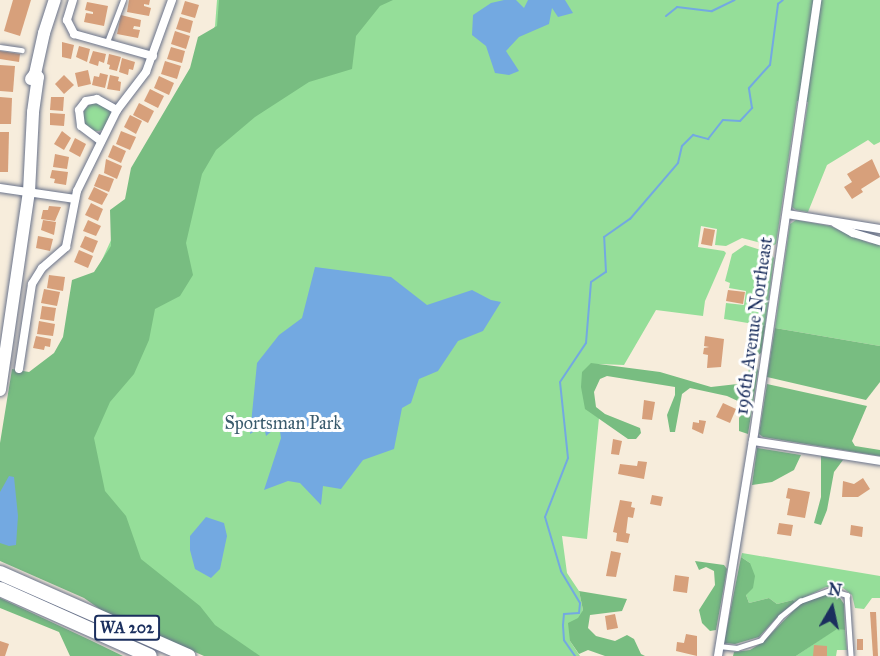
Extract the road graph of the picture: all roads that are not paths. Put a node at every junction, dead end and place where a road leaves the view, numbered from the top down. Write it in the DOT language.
graph roads {
  1 [pos="55,0"];
  2 [pos="73,0"];
  3 [pos="123,0"];
  4 [pos="172,0"];
  5 [pos="817,1"];
  6 [pos="107,43"];
  7 [pos="0,47"];
  8 [pos="22,50"];
  9 [pos="153,56"];
  10 [pos="117,110"];
  11 [pos="101,141"];
  12 [pos="0,188"];
  13 [pos="29,192"];
  14 [pos="75,199"];
  15 [pos="787,214"];
  16 [pos="832,222"];
  17 [pos="880,229"];
  18 [pos="880,241"];
  19 [pos="13,290"];
  20 [pos="0,342"];
  21 [pos="18,369"];
  22 [pos="0,390"];
  23 [pos="753,441"];
  24 [pos="880,461"];
  25 [pos="0,573"];
  26 [pos="0,589"];
  27 [pos="719,645"];
  28 [pos="150,656"];
  29 [pos="188,656"];
  30 [pos="718,656"];
  31 [pos="851,656"];
  1 -- 13 [label="street"];
  2 -- 6 [label="street"];
  3 -- 6 [label="lane"];
  4 -- 9 [label="street"];
  5 -- 15 [label="street, 196th Avenue Northeast"];
  6 -- 9 [label="street"];
  7 -- 8 [label="lane"];
  9 -- 10 [label="street"];
  10 -- 11 [label="street"];
  10 -- 11 [label="street"];
  11 -- 14 [label="street"];
  12 -- 13 [label="street"];
  13 -- 14 [label="street"];
  13 -- 19 [label="street"];
  14 -- 21 [label="street"];
  15 -- 16 [label="street"];
  15 -- 23 [label="street, 196th Avenue Northeast"];
  16 -- 17 [label="street"];
  16 -- 18 [label="street"];
  19 -- 20 [label="street"];
  19 -- 22 [label="street"];
  23 -- 24 [label="street"];
  23 -- 27 [label="street, 196th Avenue Northeast"];
  25 -- 29 [label="main road, WA 202"];
  26 -- 28 [label="main road, WA 202"];
  27 -- 30 [label="street, 196th Avenue Northeast"];
  27 -- 31 [label="lane"];
}
